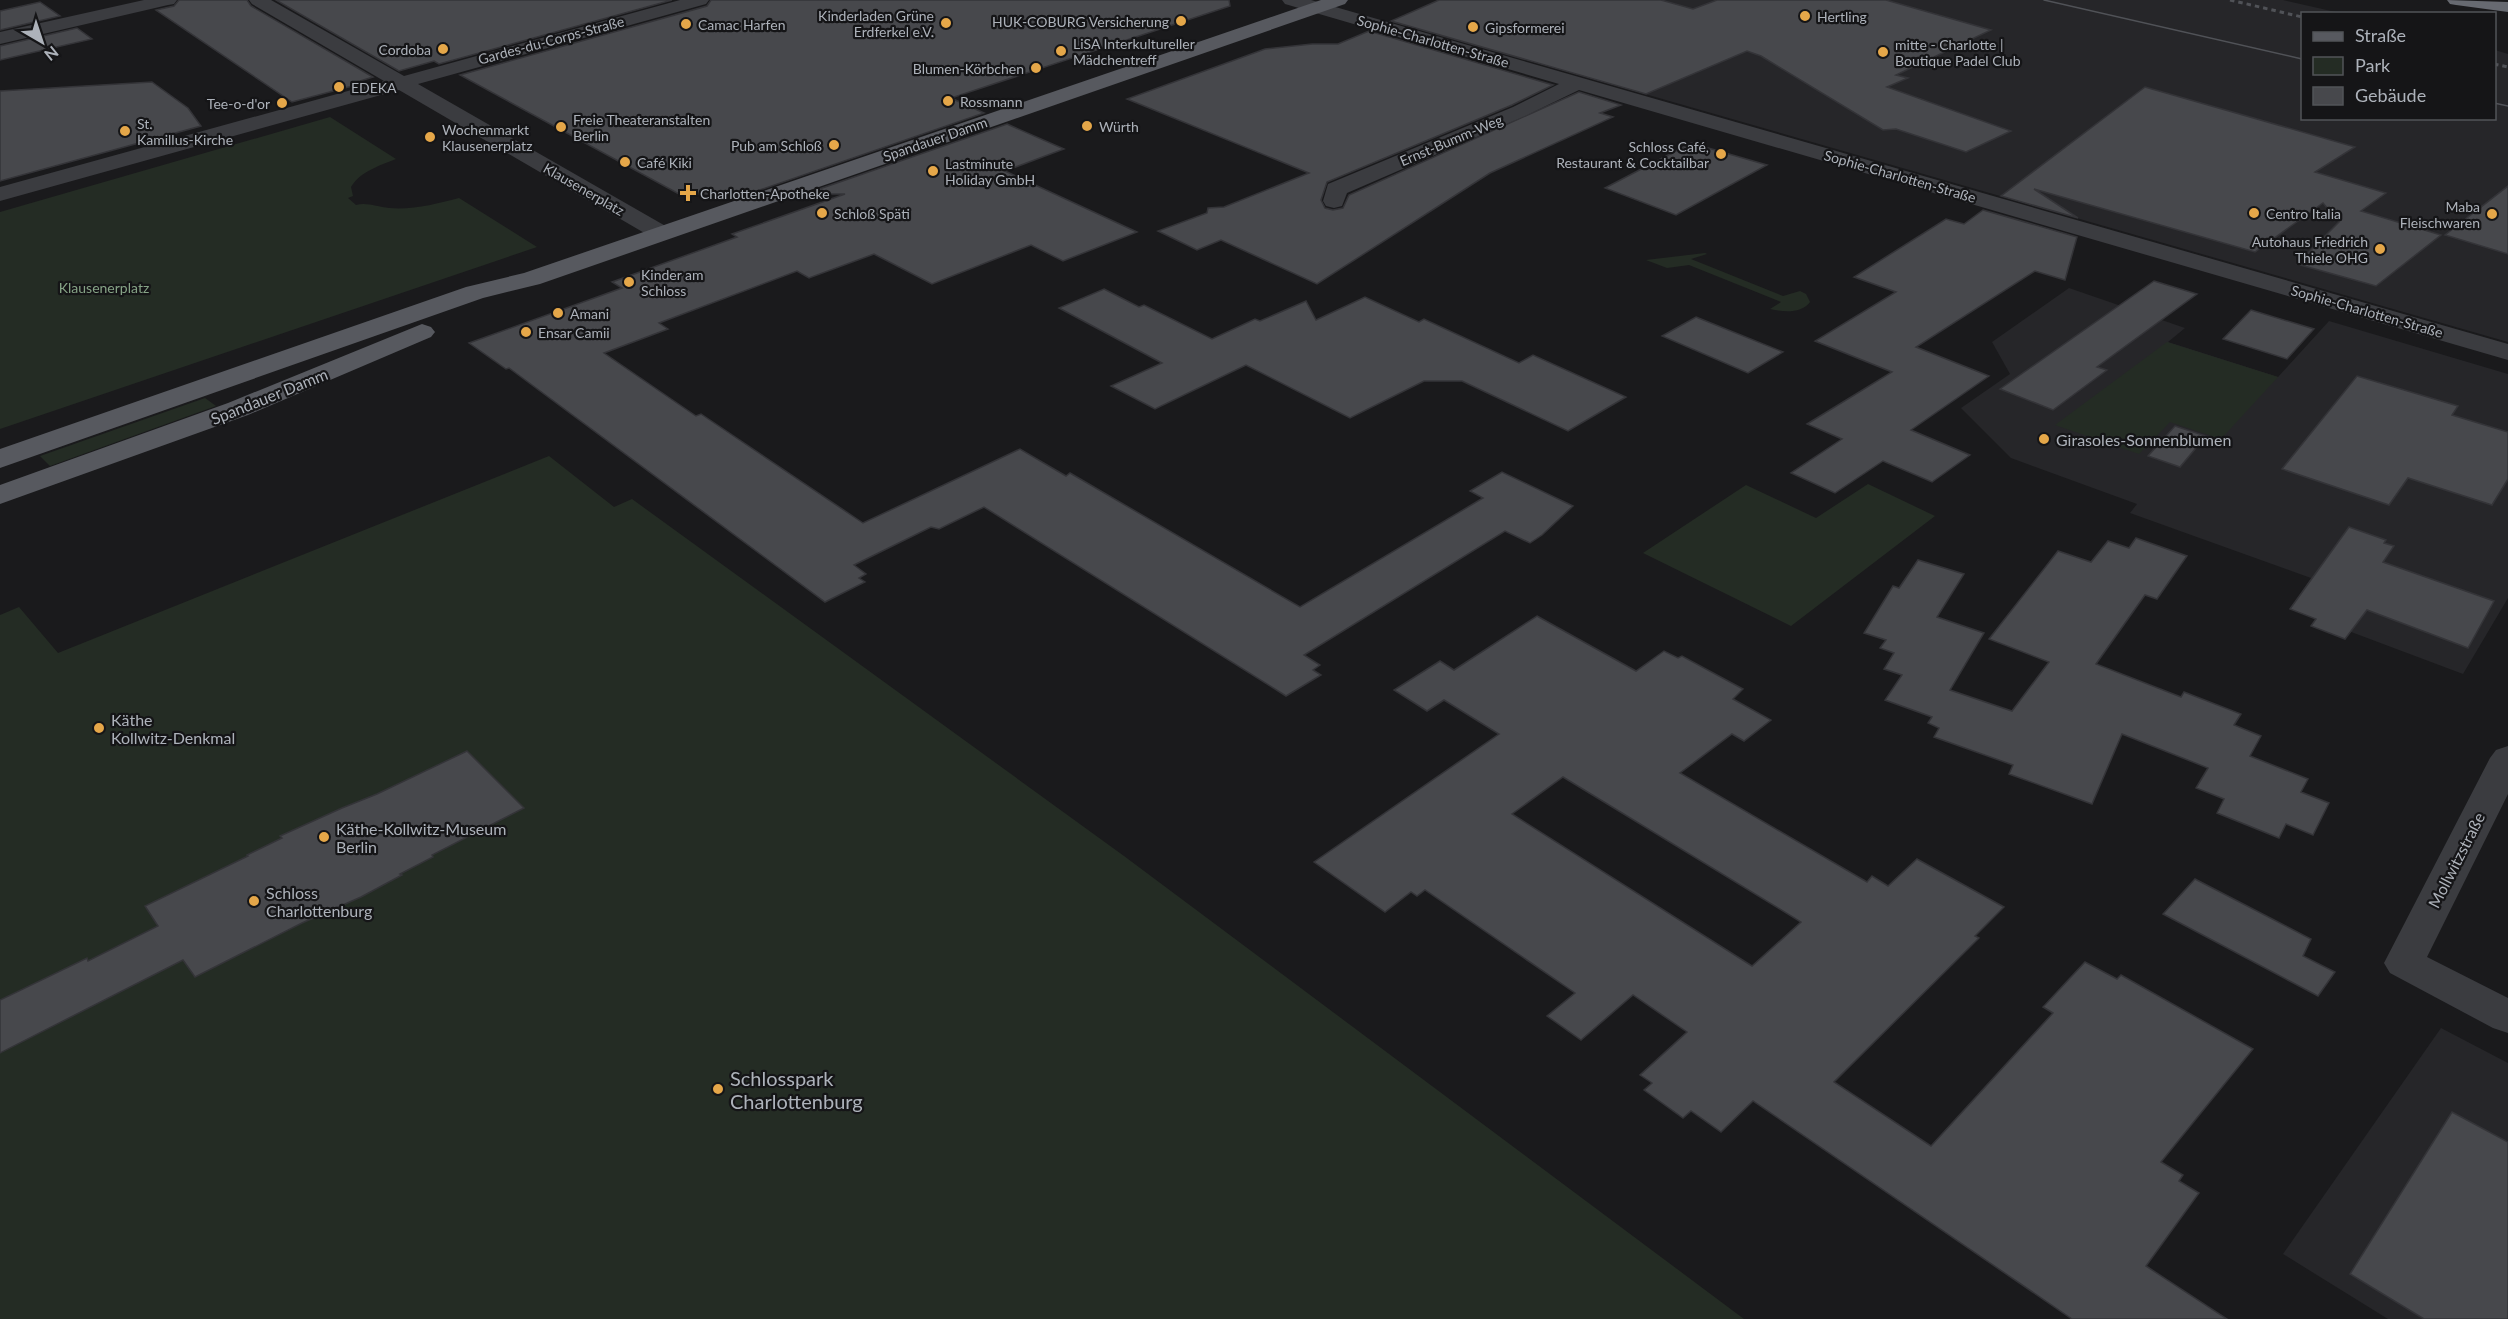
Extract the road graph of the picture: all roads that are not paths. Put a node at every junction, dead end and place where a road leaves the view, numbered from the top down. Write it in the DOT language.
graph roads {
  1 [pos="168,0"];
  2 [pos="258,0"];
  3 [pos="700,0"];
  4 [pos="1291,0"];
  5 [pos="1339,0"];
  6 [pos="2457,0"];
  7 [pos="2508,7"];
  8 [pos="1316,8"];
  9 [pos="0,38"];
  10 [pos="402,82"];
  11 [pos="1577,83"];
  12 [pos="0,194"];
  13 [pos="1334,201"];
  14 [pos="661,233"];
  15 [pos="531,279"];
  16 [pos="2508,351"];
  17 [pos="0,459"];
  18 [pos="0,495"];
  19 [pos="2508,758"];
  20 [pos="2508,1017"];
  1 -- 9 [label="street"];
  2 -- 10 [label="street, Klausenerplatz"];
  3 -- 10 [label="street, Gardes-du-Corps-Straße"];
  4 -- 8 [label="street, Sophie-Charlotten-Straße"];
  5 -- 8 [label="main road, Spandauer Damm"];
  6 -- 7 [label="highway"];
  8 -- 11 [label="street, Sophie-Charlotten-Straße"];
  8 -- 14 [label="main road, Spandauer Damm"];
  10 -- 12 [label="street"];
  10 -- 14 [label="street, Klausenerplatz"];
  11 -- 13 [label="street, Ernst-Bumm-Weg"];
  11 -- 16 [label="street, Sophie-Charlotten-Straße"];
  14 -- 15 [label="main road, Spandauer Damm"];
  15 -- 17 [label="main road, Spandauer Damm"];
  15 -- 18 [label="main road, Spandauer Damm"];
  19 -- 20 [label="street, Mollwitzstraße"];
}
